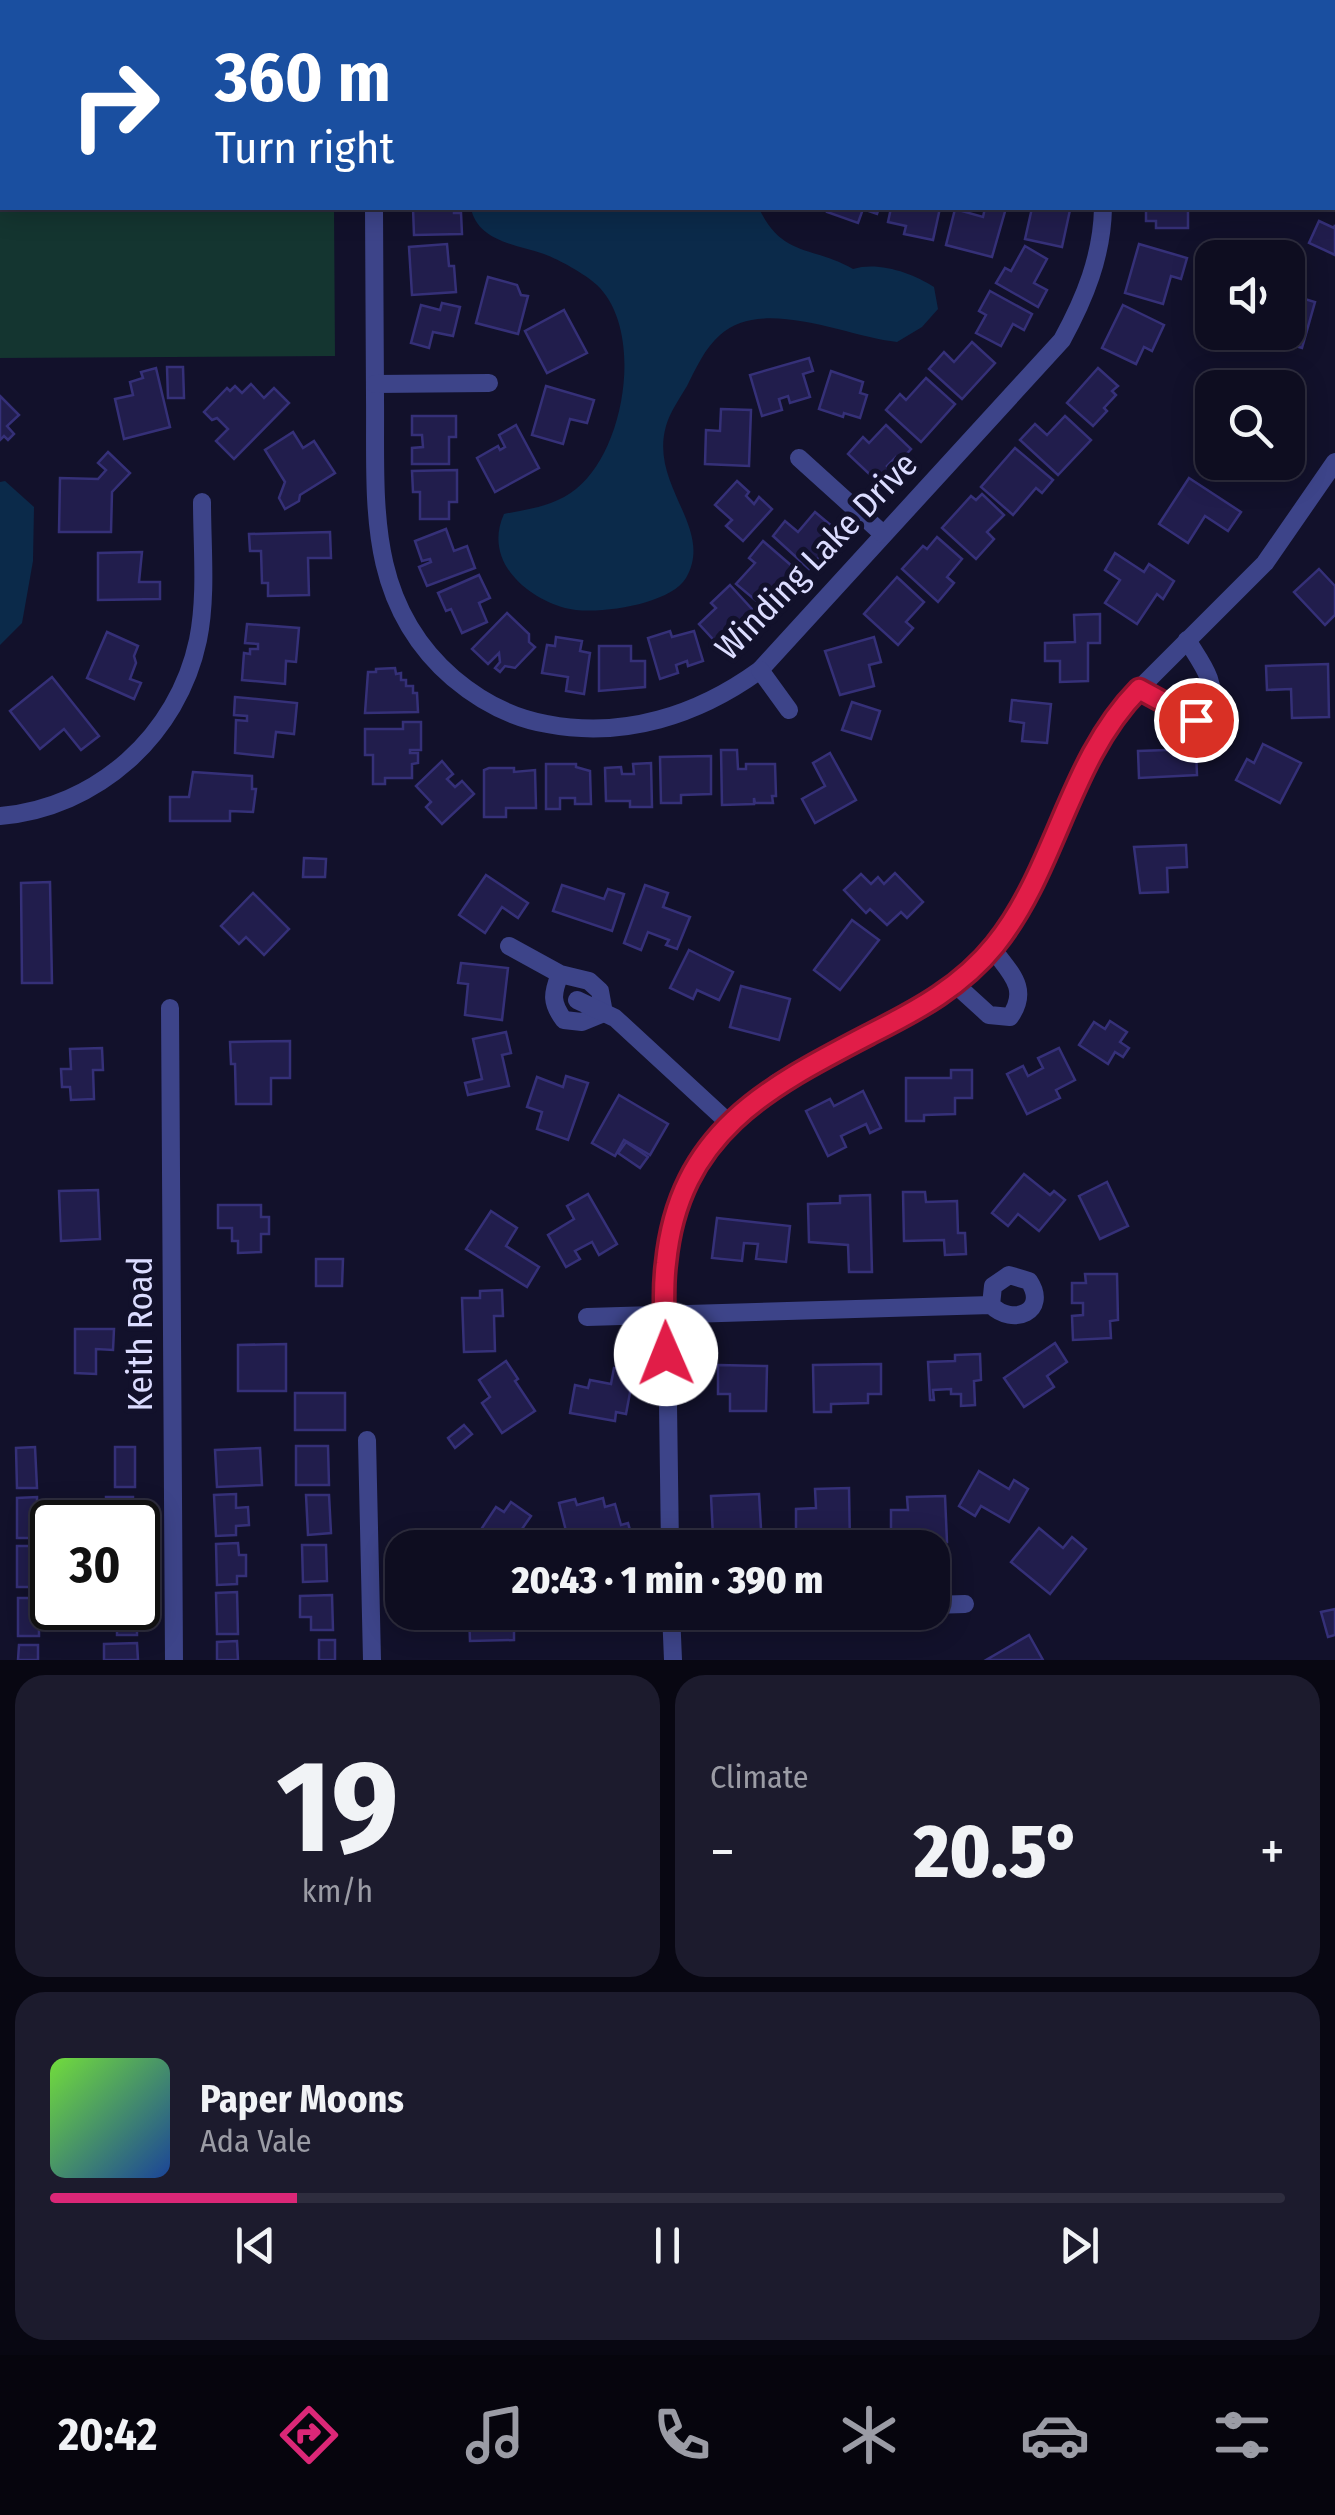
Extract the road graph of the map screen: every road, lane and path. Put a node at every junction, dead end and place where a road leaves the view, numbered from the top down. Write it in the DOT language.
graph roads {
  1 [pos="374,210"];
  2 [pos="1103,210"];
  3 [pos="489,383"];
  4 [pos="375,384"];
  5 [pos="798,458"];
  6 [pos="1335,462"];
  7 [pos="202,502"];
  8 [pos="883,534"];
  9 [pos="1188,640"];
  10 [pos="760,670"];
  11 [pos="1139,689"];
  12 [pos="788,710"];
  13 [pos="0,816"];
  14 [pos="510,946"];
  15 [pos="992,948"];
  16 [pos="560,974"];
  17 [pos="956,984"];
  18 [pos="577,1000"];
  19 [pos="170,1008"];
  20 [pos="604,1013"];
  21 [pos="729,1122"];
  22 [pos="991,1305"];
  23 [pos="665,1316"];
  24 [pos="587,1317"];
  25 [pos="367,1440"];
  26 [pos="670,1530"];
  27 [pos="950,1604"];
  28 [pos="965,1604"];
  29 [pos="672,1630"];
  30 [pos="174,1660"];
  31 [pos="372,1660"];
  32 [pos="673,1660"];
  1 -- 4 [label="street, Winding Lake Drive"];
  2 -- 8 [label="street, Winding Lake Drive"];
  3 -- 4 [label="street"];
  4 -- 10 [label="street, Winding Lake Drive"];
  5 -- 8 [label="street"];
  6 -- 9 [label="street"];
  7 -- 13 [label="street"];
  8 -- 10 [label="street, Winding Lake Drive"];
  9 -- 11 [label="street"];
  9 -- 11 [label="street"];
  10 -- 12 [label="street"];
  11 -- 15 [label="street"];
  14 -- 16 [label="street"];
  15 -- 17 [label="street"];
  15 -- 17 [label="street"];
  16 -- 20 [label="street"];
  16 -- 20 [label="street"];
  17 -- 21 [label="street"];
  18 -- 20 [label="street"];
  19 -- 30 [label="street, Keith Road"];
  20 -- 21 [label="street"];
  21 -- 23 [label="street"];
  22 -- 23 [label="street"];
  23 -- 24 [label="street"];
  23 -- 26 [label="street"];
  25 -- 31 [label="street"];
  27 -- 28 [label="street"];
  29 -- 32 [label="street"];
}
